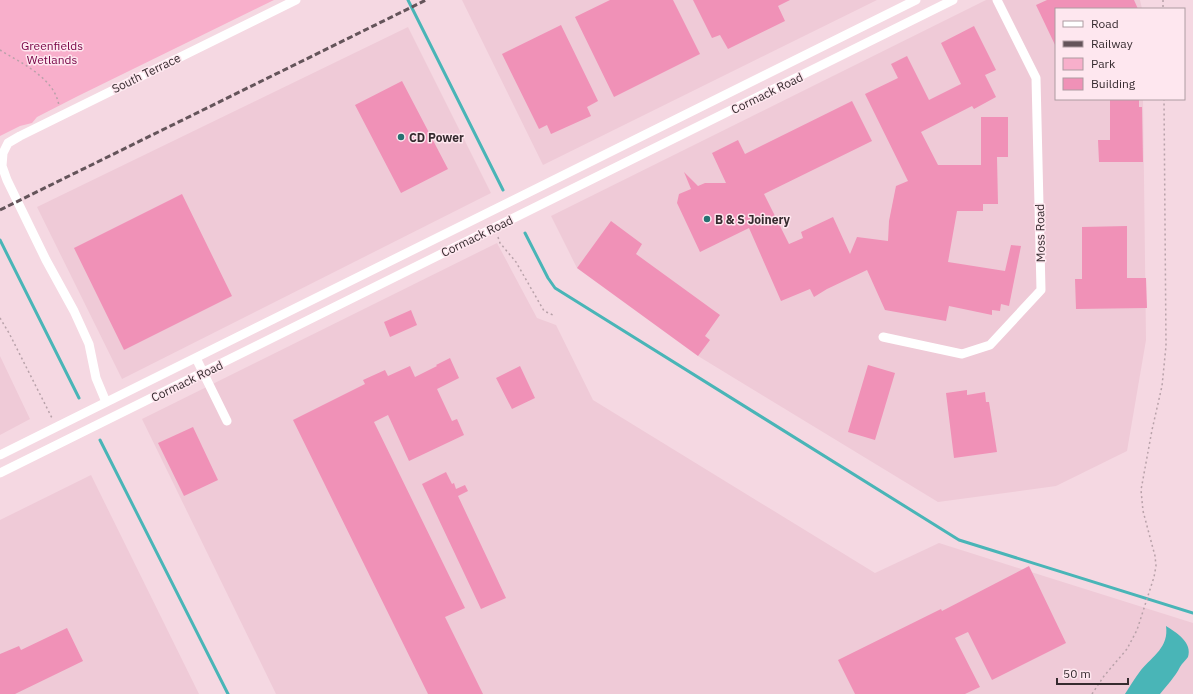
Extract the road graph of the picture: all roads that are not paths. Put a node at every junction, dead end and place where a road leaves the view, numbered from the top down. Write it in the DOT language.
graph roads {
  1 [pos="296,0"];
  2 [pos="916,0"];
  3 [pos="954,0"];
  4 [pos="997,0"];
  5 [pos="883,337"];
  6 [pos="196,358"];
  7 [pos="203,372"];
  8 [pos="106,402"];
  9 [pos="227,421"];
  10 [pos="0,455"];
  11 [pos="0,473"];
  1 -- 8 [label="street, South Terrace"];
  2 -- 6 [label="street, Cormack Road"];
  3 -- 7 [label="street, Cormack Road"];
  4 -- 5 [label="street, Moss Road"];
  6 -- 7 [label="street"];
  6 -- 8 [label="street, Cormack Road"];
  7 -- 9 [label="street"];
  7 -- 11 [label="street, Cormack Road"];
  8 -- 10 [label="street, Cormack Road"];
}
